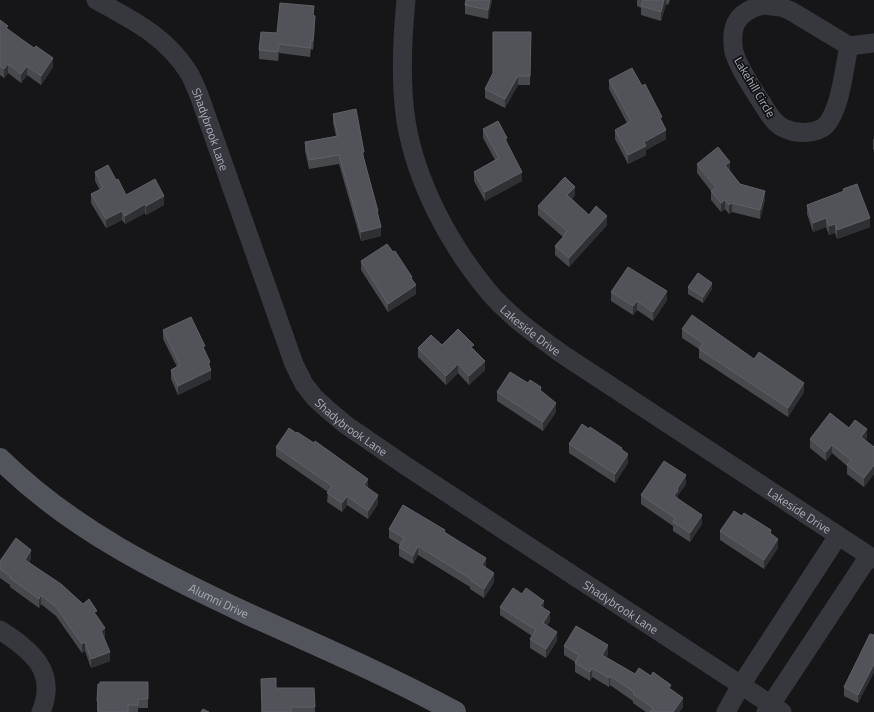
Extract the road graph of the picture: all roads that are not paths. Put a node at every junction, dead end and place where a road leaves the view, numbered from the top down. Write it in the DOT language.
graph roads {
  1 [pos="96,0"];
  2 [pos="406,0"];
  3 [pos="874,43"];
  4 [pos="849,46"];
  5 [pos="0,459"];
  6 [pos="838,536"];
  7 [pos="872,557"];
  8 [pos="0,630"];
  9 [pos="741,685"];
  10 [pos="773,710"];
  11 [pos="41,712"];
  12 [pos="455,712"];
  13 [pos="726,712"];
  1 -- 9 [label="street, Shadybrook Lane"];
  2 -- 6 [label="street, Lakeside Drive"];
  3 -- 4 [label="street"];
  4 -- 4 [label="street, Lakehill Circle"];
  5 -- 12 [label="main road, Alumni Drive"];
  6 -- 7 [label="street, Lakeside Drive"];
  6 -- 9 [label="street, Lakeside Drive"];
  7 -- 10 [label="street, Lakeside Drive"];
  8 -- 11 [label="street"];
  9 -- 10 [label="street, Shadybrook Lane"];
  9 -- 13 [label="street, Lakeside Drive"];
}
